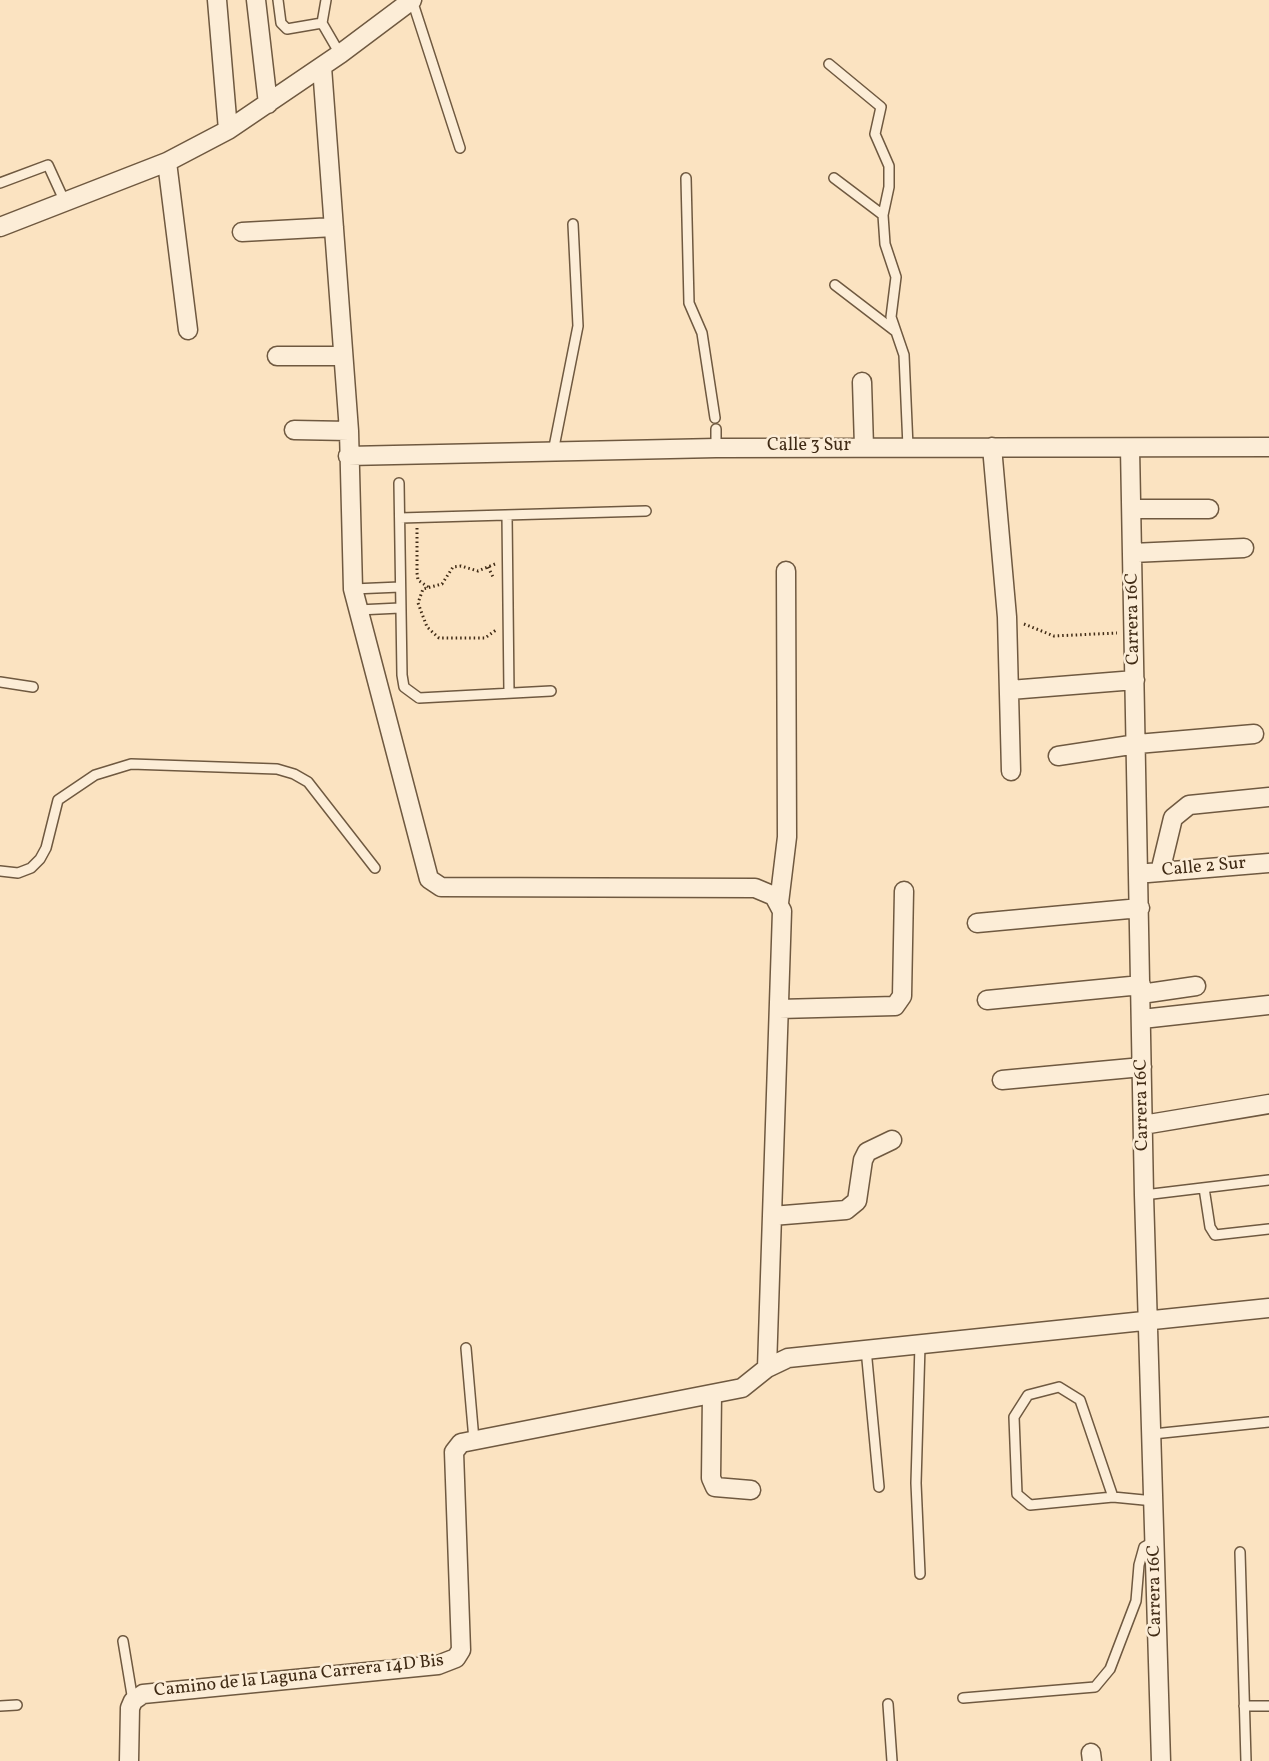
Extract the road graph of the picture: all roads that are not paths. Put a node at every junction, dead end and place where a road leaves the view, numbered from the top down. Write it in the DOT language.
graph roads {
  1 [pos="217,0"];
  2 [pos="256,0"];
  3 [pos="278,0"];
  4 [pos="326,0"];
  5 [pos="412,0"];
  6 [pos="322,23"];
  7 [pos="340,54"];
  8 [pos="829,64"];
  9 [pos="322,67"];
  10 [pos="268,104"];
  11 [pos="228,130"];
  12 [pos="460,148"];
  13 [pos="167,162"];
  14 [pos="686,178"];
  15 [pos="834,178"];
  16 [pos="0,183"];
  17 [pos="64,200"];
  18 [pos="883,215"];
  19 [pos="573,224"];
  20 [pos="0,227"];
  21 [pos="334,227"];
  22 [pos="242,232"];
  23 [pos="834,285"];
  24 [pos="188,330"];
  25 [pos="897,333"];
  26 [pos="277,356"];
  27 [pos="342,356"];
  28 [pos="862,382"];
  29 [pos="715,418"];
  30 [pos="716,429"];
  31 [pos="294,430"];
  32 [pos="349,431"];
  33 [pos="864,447"];
  34 [pos="908,447"];
  35 [pos="992,447"];
  36 [pos="1269,447"];
  37 [pos="716,448"];
  38 [pos="1130,448"];
  39 [pos="553,452"];
  40 [pos="348,456"];
  41 [pos="399,483"];
  42 [pos="1132,509"];
  43 [pos="1209,509"];
  44 [pos="646,511"];
  45 [pos="507,515"];
  46 [pos="400,518"];
  47 [pos="1244,548"];
  48 [pos="1132,553"];
  49 [pos="786,571"];
  50 [pos="400,587"];
  51 [pos="353,589"];
  52 [pos="400,608"];
  53 [pos="358,610"];
  54 [pos="1135,680"];
  55 [pos="0,682"];
  56 [pos="33,687"];
  57 [pos="1010,690"];
  58 [pos="551,691"];
  59 [pos="509,693"];
  60 [pos="1254,734"];
  61 [pos="1137,744"];
  62 [pos="1058,756"];
  63 [pos="1011,771"];
  64 [pos="1269,797"];
  65 [pos="1269,862"];
  66 [pos="375,868"];
  67 [pos="0,871"];
  68 [pos="1160,872"];
  69 [pos="1139,874"];
  70 [pos="904,891"];
  71 [pos="779,903"];
  72 [pos="1140,908"];
  73 [pos="977,923"];
  74 [pos="1196,986"];
  75 [pos="1141,989"];
  76 [pos="987,1000"];
  77 [pos="1269,1005"];
  78 [pos="779,1009"];
  79 [pos="1142,1019"];
  80 [pos="1142,1067"];
  81 [pos="1002,1080"];
  82 [pos="1269,1104"];
  83 [pos="1143,1125"];
  84 [pos="892,1140"];
  85 [pos="1269,1180"];
  86 [pos="1204,1188"];
  87 [pos="1144,1195"];
  88 [pos="772,1216"];
  89 [pos="1269,1229"];
  90 [pos="1269,1308"];
  91 [pos="1150,1320"];
  92 [pos="920,1346"];
  93 [pos="466,1348"];
  94 [pos="866,1349"];
  95 [pos="767,1368"];
  96 [pos="712,1394"];
  97 [pos="1269,1422"];
  98 [pos="1153,1434"];
  99 [pos="466,1443"];
  100 [pos="879,1487"];
  101 [pos="751,1490"];
  102 [pos="1113,1497"];
  103 [pos="1154,1501"];
  104 [pos="1155,1541"];
  105 [pos="1240,1552"];
  106 [pos="920,1574"];
  107 [pos="123,1641"];
  108 [pos="963,1698"];
  109 [pos="133,1701"];
  110 [pos="888,1704"];
  111 [pos="17,1705"];
  112 [pos="0,1706"];
  113 [pos="1244,1706"];
  114 [pos="1269,1706"];
  115 [pos="129,1761"];
  116 [pos="892,1761"];
  117 [pos="1161,1761"];
  118 [pos="1246,1761"];
  1 -- 11 [label="street"];
  2 -- 10 [label="street"];
  3 -- 6 [label="lane"];
  4 -- 6 [label="lane"];
  5 -- 7 [label="street"];
  5 -- 12 [label="lane"];
  6 -- 7 [label="lane"];
  7 -- 9 [label="street"];
  8 -- 18 [label="lane"];
  9 -- 10 [label="street"];
  9 -- 21 [label="street"];
  10 -- 11 [label="street"];
  11 -- 13 [label="street"];
  13 -- 17 [label="street"];
  13 -- 24 [label="street"];
  14 -- 29 [label="lane"];
  15 -- 18 [label="lane"];
  16 -- 17 [label="lane"];
  17 -- 20 [label="street"];
  18 -- 25 [label="lane"];
  19 -- 39 [label="lane"];
  21 -- 22 [label="street"];
  21 -- 27 [label="street"];
  23 -- 25 [label="lane"];
  25 -- 34 [label="lane"];
  26 -- 27 [label="street"];
  27 -- 32 [label="street"];
  28 -- 33 [label="street"];
  30 -- 37 [label="lane"];
  31 -- 32 [label="street"];
  32 -- 40 [label="street"];
  33 -- 34 [label="street, Calle 3 Sur"];
  33 -- 37 [label="street, Calle 3 Sur"];
  34 -- 35 [label="street, Calle 3 Sur"];
  35 -- 38 [label="street, Calle 3 Sur"];
  35 -- 57 [label="street"];
  36 -- 38 [label="street, Calle 3 Sur"];
  37 -- 39 [label="street, Calle 3 Sur"];
  38 -- 42 [label="street, Carrera 16C"];
  39 -- 40 [label="street, Calle 3 Sur"];
  40 -- 51 [label="street"];
  41 -- 46 [label="lane"];
  42 -- 43 [label="street"];
  42 -- 48 [label="street, Carrera 16C"];
  44 -- 45 [label="lane"];
  45 -- 46 [label="lane"];
  45 -- 59 [label="lane"];
  46 -- 50 [label="lane"];
  47 -- 48 [label="street"];
  48 -- 54 [label="street, Carrera 16C"];
  49 -- 71 [label="street"];
  50 -- 51 [label="lane"];
  50 -- 52 [label="lane"];
  51 -- 53 [label="street"];
  52 -- 53 [label="lane"];
  52 -- 59 [label="lane"];
  53 -- 71 [label="street"];
  54 -- 57 [label="street"];
  54 -- 61 [label="street, Carrera 16C"];
  55 -- 56 [label="lane"];
  57 -- 63 [label="street"];
  58 -- 59 [label="lane"];
  60 -- 61 [label="street"];
  61 -- 62 [label="street"];
  61 -- 69 [label="street, Carrera 16C"];
  64 -- 68 [label="street"];
  65 -- 68 [label="street, Calle 2 Sur"];
  66 -- 67 [label="lane"];
  68 -- 69 [label="street, Calle 2 Sur"];
  69 -- 72 [label="street, Carrera 16C"];
  70 -- 78 [label="street"];
  71 -- 78 [label="street"];
  72 -- 73 [label="street"];
  72 -- 75 [label="street, Carrera 16C"];
  74 -- 75 [label="street"];
  75 -- 76 [label="street"];
  75 -- 79 [label="street, Carrera 16C"];
  77 -- 79 [label="street"];
  78 -- 88 [label="street"];
  79 -- 80 [label="street, Carrera 16C"];
  80 -- 81 [label="street"];
  80 -- 83 [label="street, Carrera 16C"];
  82 -- 83 [label="street"];
  83 -- 87 [label="street, Carrera 16C"];
  84 -- 88 [label="street"];
  85 -- 86 [label="lane"];
  86 -- 87 [label="lane"];
  86 -- 89 [label="lane"];
  87 -- 91 [label="street, Carrera 16C"];
  88 -- 95 [label="street"];
  90 -- 91 [label="street"];
  91 -- 92 [label="street"];
  91 -- 98 [label="street, Carrera 16C"];
  92 -- 94 [label="street"];
  92 -- 106 [label="lane"];
  93 -- 99 [label="lane"];
  94 -- 95 [label="street"];
  94 -- 100 [label="lane"];
  95 -- 96 [label="street"];
  96 -- 99 [label="street"];
  96 -- 101 [label="street"];
  97 -- 98 [label="lane"];
  98 -- 103 [label="street, Carrera 16C"];
  99 -- 109 [label="street, Camino de la Laguna Carrera 14D Bis"];
  102 -- 102 [label="lane"];
  102 -- 103 [label="lane"];
  103 -- 104 [label="street, Carrera 16C"];
  104 -- 108 [label="lane"];
  104 -- 117 [label="street, Carrera 16C"];
  105 -- 113 [label="lane"];
  107 -- 109 [label="lane"];
  109 -- 115 [label="street, Camino de la Laguna Carrera 14D Bis"];
  110 -- 116 [label="lane"];
  111 -- 112 [label="lane"];
  113 -- 114 [label="lane"];
  113 -- 118 [label="lane"];
}
